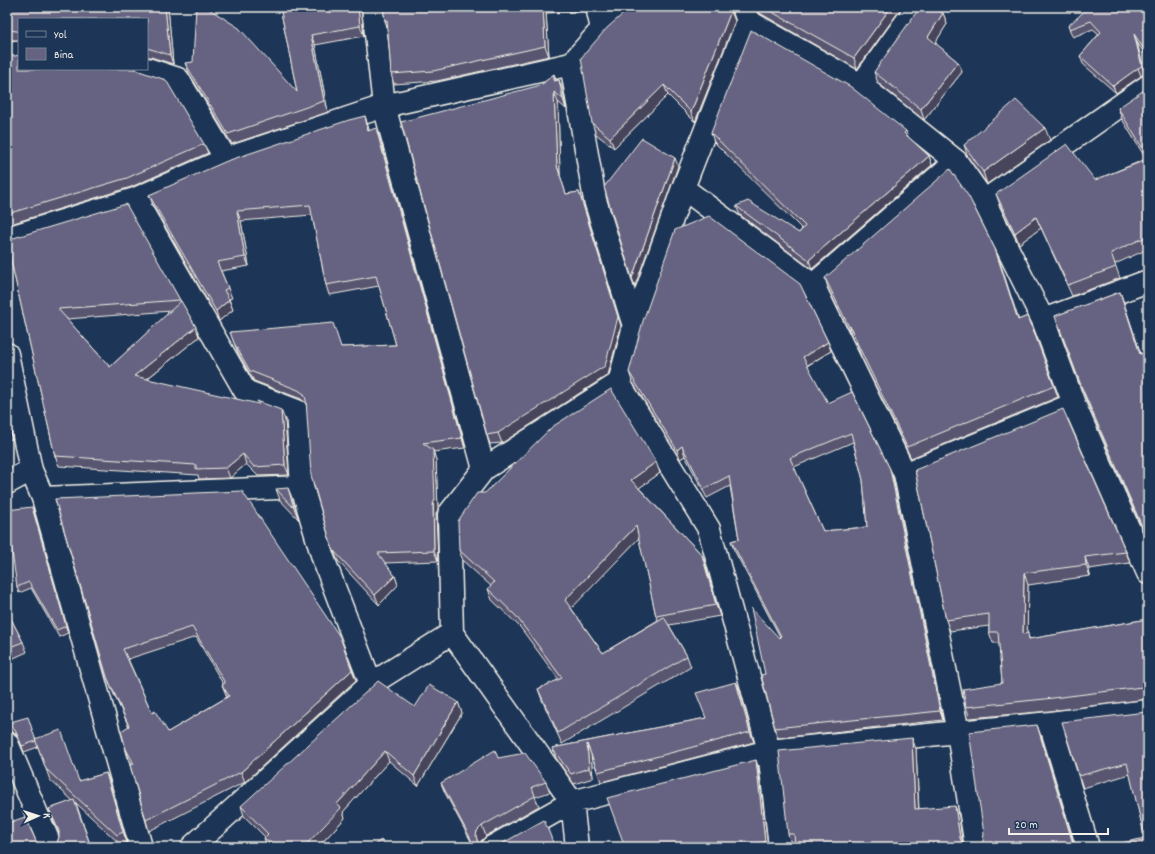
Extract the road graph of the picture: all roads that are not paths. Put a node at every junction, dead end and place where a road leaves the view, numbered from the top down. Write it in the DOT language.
graph roads {
  1 [pos="372,7"];
  2 [pos="597,7"];
  3 [pos="627,7"];
  4 [pos="917,7"];
  5 [pos="746,14"];
  6 [pos="602,29"];
  7 [pos="7,52"];
  8 [pos="18,52"];
  9 [pos="571,64"];
  10 [pos="148,69"];
  11 [pos="861,85"];
  12 [pos="1148,86"];
  13 [pos="384,106"];
  14 [pos="226,159"];
  15 [pos="956,162"];
  16 [pos="683,188"];
  17 [pos="135,199"];
  18 [pos="984,201"];
  19 [pos="7,238"];
  20 [pos="1148,281"];
  21 [pos="813,285"];
  22 [pos="1043,320"];
  23 [pos="634,326"];
  24 [pos="7,354"];
  25 [pos="619,383"];
  26 [pos="1074,404"];
  27 [pos="484,469"];
  28 [pos="31,470"];
  29 [pos="905,474"];
  30 [pos="7,483"];
  31 [pos="302,487"];
  32 [pos="43,498"];
  33 [pos="1148,573"];
  34 [pos="452,633"];
  35 [pos="371,684"];
  36 [pos="1148,711"];
  37 [pos="1050,723"];
  38 [pos="958,732"];
  39 [pos="7,743"];
  40 [pos="769,752"];
  41 [pos="572,802"];
  42 [pos="51,847"];
  43 [pos="141,847"];
  44 [pos="192,847"];
  45 [pos="492,847"];
  46 [pos="577,847"];
  47 [pos="780,847"];
  48 [pos="976,847"];
  49 [pos="1088,847"];
  1 -- 13 [label="street"];
  2 -- 6 [label="street"];
  3 -- 6 [label="street"];
  4 -- 11 [label="street"];
  5 -- 11 [label="street"];
  5 -- 16 [label="street"];
  6 -- 9 [label="street"];
  7 -- 8 [label="street"];
  9 -- 13 [label="street"];
  9 -- 23 [label="street"];
  10 -- 14 [label="street"];
  11 -- 15 [label="street"];
  12 -- 18 [label="street"];
  13 -- 14 [label="street"];
  13 -- 27 [label="street"];
  14 -- 17 [label="street"];
  15 -- 18 [label="street"];
  15 -- 21 [label="street"];
  16 -- 21 [label="street"];
  16 -- 23 [label="street"];
  17 -- 19 [label="street"];
  17 -- 31 [label="street"];
  18 -- 22 [label="street"];
  20 -- 22 [label="street"];
  21 -- 29 [label="street"];
  22 -- 26 [label="street"];
  23 -- 25 [label="street"];
  24 -- 28 [label="street"];
  25 -- 27 [label="street"];
  25 -- 40 [label="street"];
  26 -- 29 [label="street"];
  26 -- 33 [label="street"];
  27 -- 34 [label="street"];
  28 -- 30 [label="street"];
  28 -- 32 [label="street"];
  29 -- 38 [label="street"];
  31 -- 32 [label="street"];
  31 -- 35 [label="street"];
  32 -- 43 [label="street"];
  34 -- 35 [label="street"];
  34 -- 41 [label="street"];
  35 -- 44 [label="street"];
  36 -- 37 [label="street"];
  37 -- 38 [label="street"];
  37 -- 49 [label="street"];
  38 -- 40 [label="street"];
  38 -- 48 [label="street"];
  39 -- 42 [label="street"];
  40 -- 41 [label="street"];
  40 -- 47 [label="street"];
  41 -- 45 [label="street"];
  41 -- 46 [label="street"];
}
